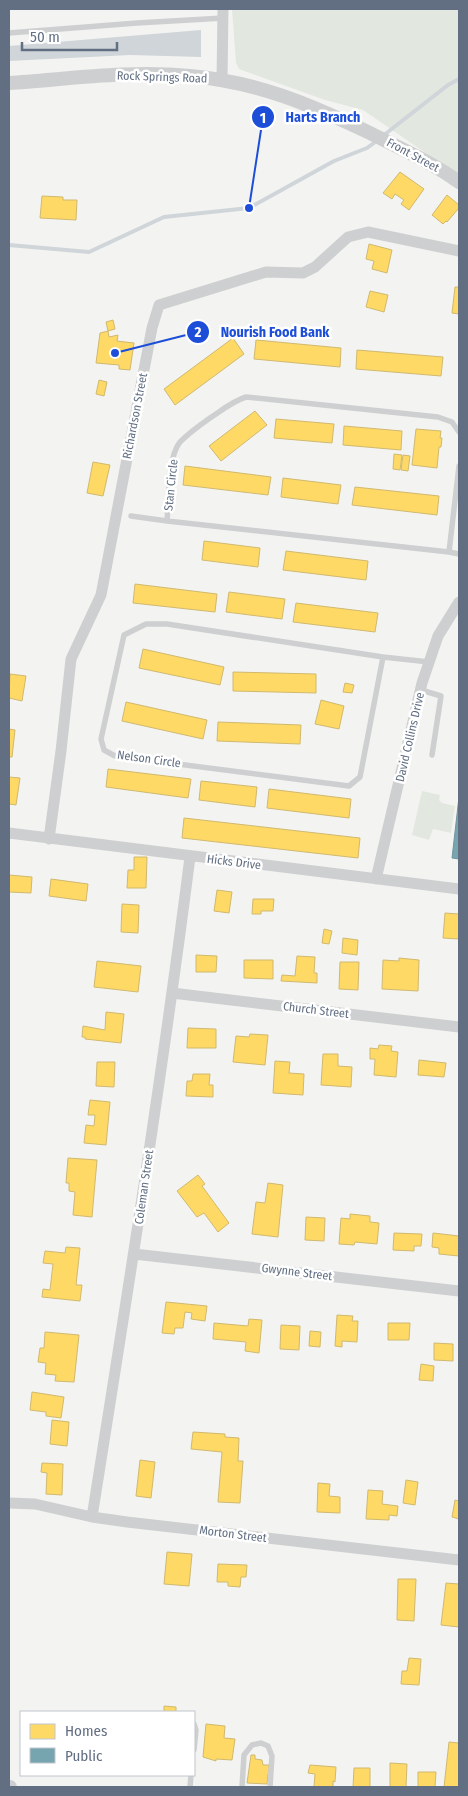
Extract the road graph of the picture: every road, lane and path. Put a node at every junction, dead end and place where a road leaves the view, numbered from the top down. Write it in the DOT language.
graph roads {
  1 [pos="223,13"];
  2 [pos="9,33"];
  3 [pos="222,80"];
  4 [pos="9,83"];
  5 [pos="339,118"];
  6 [pos="459,182"];
  7 [pos="459,251"];
  8 [pos="459,432"];
  9 [pos="459,466"];
  10 [pos="131,516"];
  11 [pos="167,521"];
  12 [pos="449,552"];
  13 [pos="459,554"];
  14 [pos="459,603"];
  15 [pos="383,657"];
  16 [pos="429,662"];
  17 [pos="421,690"];
  18 [pos="432,755"];
  19 [pos="9,833"];
  20 [pos="49,838"];
  21 [pos="190,857"];
  22 [pos="376,879"];
  23 [pos="459,889"];
  24 [pos="172,993"];
  25 [pos="459,1027"];
  26 [pos="134,1254"];
  27 [pos="459,1291"];
  28 [pos="9,1503"];
  29 [pos="92,1517"];
  30 [pos="459,1560"];
  31 [pos="195,1727"];
  32 [pos="195,1740"];
  33 [pos="242,1787"];
  34 [pos="270,1787"];
  1 -- 2 [label="lane"];
  1 -- 3 [label="street"];
  3 -- 4 [label="street, Rock Springs Road"];
  3 -- 5 [label="street, Rock Springs Road"];
  5 -- 6 [label="street, Front Street"];
  7 -- 20 [label="street, Richardson Street"];
  8 -- 11 [label="lane, Stan Circle"];
  9 -- 12 [label="lane"];
  10 -- 11 [label="lane"];
  11 -- 12 [label="lane, Stan Circle"];
  12 -- 13 [label="lane, Stan Circle"];
  14 -- 16 [label="street, David Collins Drive"];
  15 -- 15 [label="lane, Nelson Circle"];
  15 -- 16 [label="lane, Nelson Circle"];
  16 -- 17 [label="street, David Collins Drive"];
  17 -- 18 [label="lane"];
  17 -- 22 [label="street, David Collins Drive"];
  19 -- 20 [label="street, Hicks Drive"];
  20 -- 21 [label="street, Hicks Drive"];
  21 -- 22 [label="street, Hicks Drive"];
  21 -- 24 [label="street, Coleman Street"];
  22 -- 23 [label="street, Hicks Drive"];
  24 -- 25 [label="street, Church Street"];
  24 -- 26 [label="street, Coleman Street"];
  26 -- 27 [label="street, Gwynne Street"];
  26 -- 29 [label="street, Coleman Street"];
  28 -- 29 [label="street, Morton Street"];
  29 -- 30 [label="street, Morton Street"];
  31 -- 32 [label="lane"];
  33 -- 34 [label="lane"];
}
